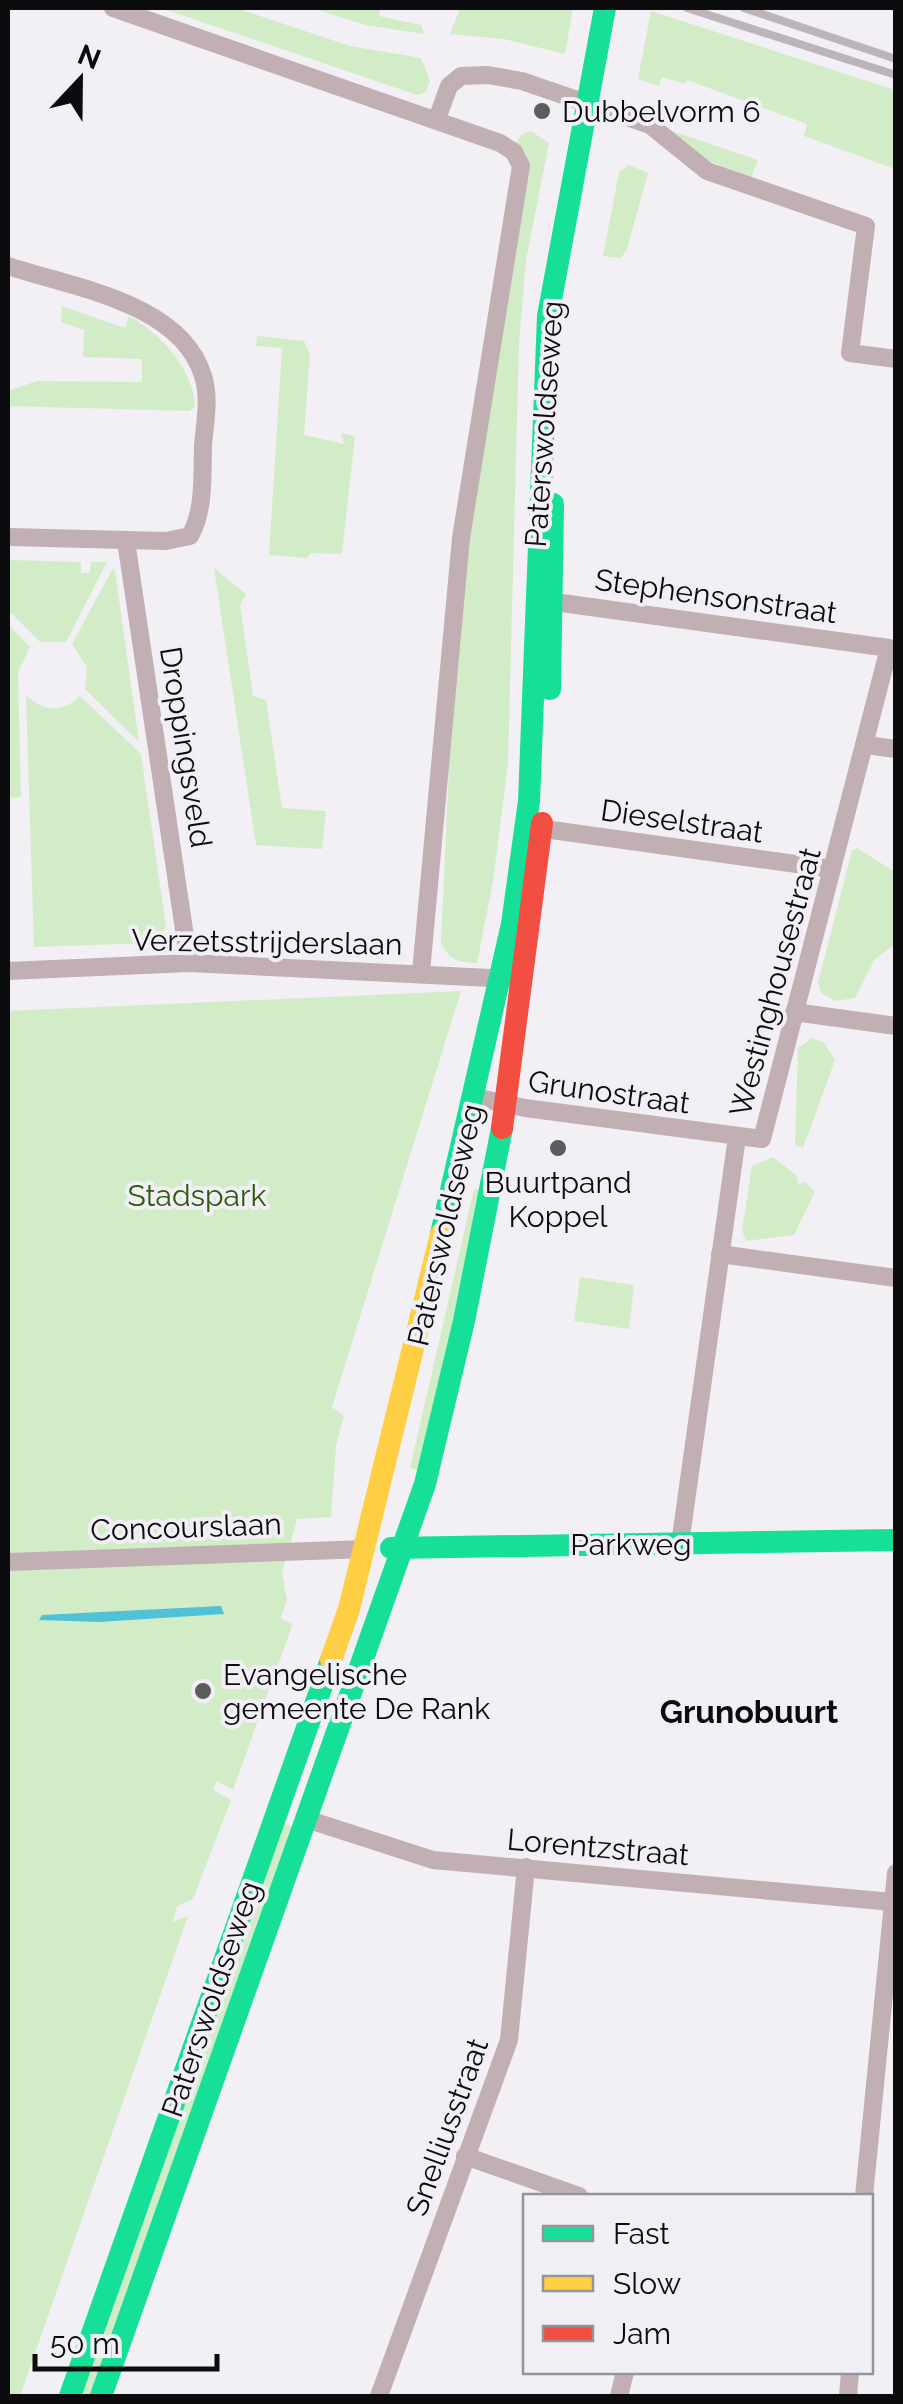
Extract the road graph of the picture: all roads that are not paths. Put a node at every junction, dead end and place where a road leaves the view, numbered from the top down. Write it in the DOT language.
graph roads {
  1 [pos="113,8"];
  2 [pos="605,8"];
  3 [pos="620,8"];
  4 [pos="437,120"];
  5 [pos="8,266"];
  6 [pos="896,359"];
  7 [pos="8,538"];
  8 [pos="126,540"];
  9 [pos="544,601"];
  10 [pos="890,648"];
  11 [pos="866,745"];
  12 [pos="896,749"];
  13 [pos="533,828"];
  14 [pos="832,869"];
  15 [pos="189,963"];
  16 [pos="8,971"];
  17 [pos="421,972"];
  18 [pos="500,978"];
  19 [pos="526,980"];
  20 [pos="794,1012"];
  21 [pos="896,1026"];
  22 [pos="474,1097"];
  23 [pos="506,1105"];
  24 [pos="738,1137"];
  25 [pos="720,1254"];
  26 [pos="896,1278"];
  27 [pos="896,1540"];
  28 [pos="680,1544"];
  29 [pos="403,1547"];
  30 [pos="366,1549"];
  31 [pos="8,1562"];
  32 [pos="306,1819"];
  33 [pos="526,1867"];
  34 [pos="896,1873"];
  35 [pos="892,1902"];
  36 [pos="465,2156"];
  37 [pos="573,2194"];
  38 [pos="864,2194"];
  39 [pos="70,2396"];
  40 [pos="101,2396"];
  41 [pos="379,2396"];
  1 -- 4 [label="street"];
  2 -- 9 [label="main road, Paterswoldseweg"];
  3 -- 9 [label="main road, Paterswoldseweg"];
  4 -- 6 [label="street"];
  4 -- 17 [label="street, Paterswoldseweg"];
  5 -- 8 [label="street"];
  7 -- 8 [label="street"];
  8 -- 15 [label="street, Droppingsveld"];
  9 -- 10 [label="street, Stephensonstraat"];
  9 -- 13 [label="main road, Paterswoldseweg"];
  10 -- 11 [label="street, Westinghousestraat"];
  11 -- 12 [label="street"];
  11 -- 14 [label="street, Westinghousestraat"];
  13 -- 14 [label="street, Dieselstraat"];
  13 -- 18 [label="main road, Paterswoldseweg"];
  13 -- 19 [label="main road, Paterswoldseweg"];
  14 -- 20 [label="street, Westinghousestraat"];
  15 -- 16 [label="street, Verzetsstrijderslaan"];
  15 -- 17 [label="street, Verzetsstrijderslaan"];
  17 -- 18 [label="street, Verzetsstrijderslaan"];
  18 -- 19 [label="street, Verzetsstrijderslaan"];
  18 -- 22 [label="main road, Paterswoldseweg"];
  19 -- 23 [label="main road, Paterswoldseweg"];
  20 -- 21 [label="street"];
  20 -- 24 [label="street, Westinghousestraat"];
  22 -- 23 [label="street, Grunostraat"];
  22 -- 30 [label="main road, Paterswoldseweg"];
  23 -- 24 [label="street, Grunostraat"];
  23 -- 29 [label="main road, Paterswoldseweg"];
  24 -- 25 [label="street, Westinghousestraat"];
  25 -- 26 [label="street"];
  25 -- 28 [label="street, Westinghousestraat"];
  27 -- 28 [label="main road, Parkweg"];
  28 -- 29 [label="main road, Parkweg"];
  29 -- 30 [label="main road, Parkweg"];
  29 -- 32 [label="main road, Paterswoldseweg"];
  30 -- 31 [label="street, Concourslaan"];
  30 -- 39 [label="main road, Paterswoldseweg"];
  32 -- 33 [label="street, Lorentzstraat"];
  32 -- 40 [label="main road, Paterswoldseweg"];
  33 -- 35 [label="street, Lorentzstraat"];
  33 -- 36 [label="street, Snelliusstraat"];
  34 -- 35 [label="street"];
  35 -- 38 [label="street"];
  36 -- 37 [label="street"];
  36 -- 41 [label="street, Snelliusstraat"];
}
